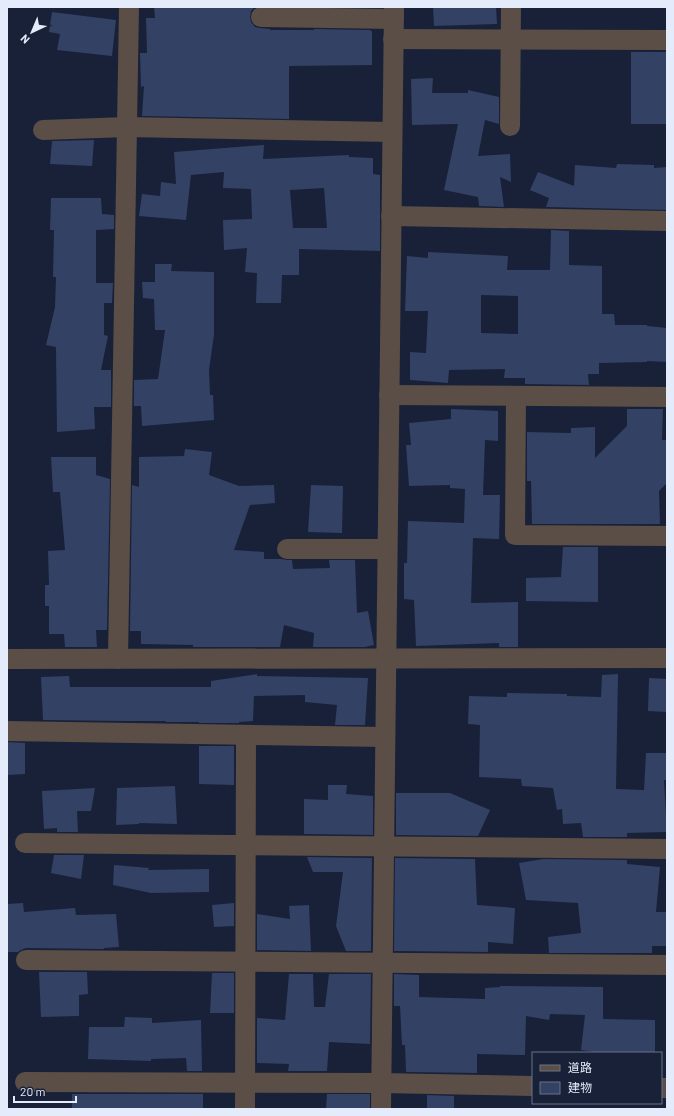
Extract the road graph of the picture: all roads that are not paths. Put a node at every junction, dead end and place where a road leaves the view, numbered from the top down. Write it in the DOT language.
graph roads {
  1 [pos="129,7"];
  2 [pos="511,7"];
  3 [pos="394,13"];
  4 [pos="261,17"];
  5 [pos="393,39"];
  6 [pos="511,39"];
  7 [pos="667,40"];
  8 [pos="510,126"];
  9 [pos="127,127"];
  10 [pos="43,130"];
  11 [pos="392,132"];
  12 [pos="391,216"];
  13 [pos="667,221"];
  14 [pos="389,395"];
  15 [pos="516,396"];
  16 [pos="667,397"];
  17 [pos="667,536"];
  18 [pos="388,549"];
  19 [pos="287,550"];
  20 [pos="386,658"];
  21 [pos="667,658"];
  22 [pos="7,659"];
  23 [pos="118,659"];
  24 [pos="7,731"];
  25 [pos="246,735"];
  26 [pos="385,737"];
  27 [pos="25,843"];
  28 [pos="246,845"];
  29 [pos="384,846"];
  30 [pos="667,849"];
  31 [pos="26,960"];
  32 [pos="245,962"];
  33 [pos="383,963"];
  34 [pos="667,965"];
  35 [pos="25,1082"];
  36 [pos="245,1082"];
  37 [pos="381,1083"];
  38 [pos="532,1086"];
  39 [pos="245,1109"];
  40 [pos="381,1109"];
  1 -- 9 [label="street"];
  2 -- 6 [label="street"];
  3 -- 4 [label="street"];
  3 -- 5 [label="street"];
  5 -- 6 [label="street"];
  5 -- 11 [label="street"];
  6 -- 7 [label="street"];
  6 -- 8 [label="street"];
  9 -- 10 [label="street"];
  9 -- 11 [label="street"];
  9 -- 23 [label="street"];
  11 -- 12 [label="street"];
  12 -- 13 [label="street"];
  12 -- 14 [label="street"];
  14 -- 15 [label="street"];
  14 -- 18 [label="street"];
  15 -- 16 [label="street"];
  15 -- 17 [label="street"];
  18 -- 19 [label="street"];
  18 -- 20 [label="street"];
  20 -- 21 [label="street"];
  20 -- 23 [label="street"];
  20 -- 26 [label="street"];
  22 -- 23 [label="street"];
  24 -- 25 [label="street"];
  25 -- 26 [label="street"];
  25 -- 28 [label="street"];
  26 -- 29 [label="street"];
  27 -- 28 [label="street"];
  28 -- 29 [label="street"];
  28 -- 32 [label="street"];
  29 -- 30 [label="street"];
  29 -- 33 [label="street"];
  31 -- 32 [label="street"];
  32 -- 33 [label="street"];
  32 -- 36 [label="street"];
  33 -- 34 [label="street"];
  33 -- 37 [label="street"];
  35 -- 36 [label="street"];
  36 -- 37 [label="street"];
  36 -- 39 [label="street"];
  37 -- 38 [label="street"];
  37 -- 40 [label="street"];
}
